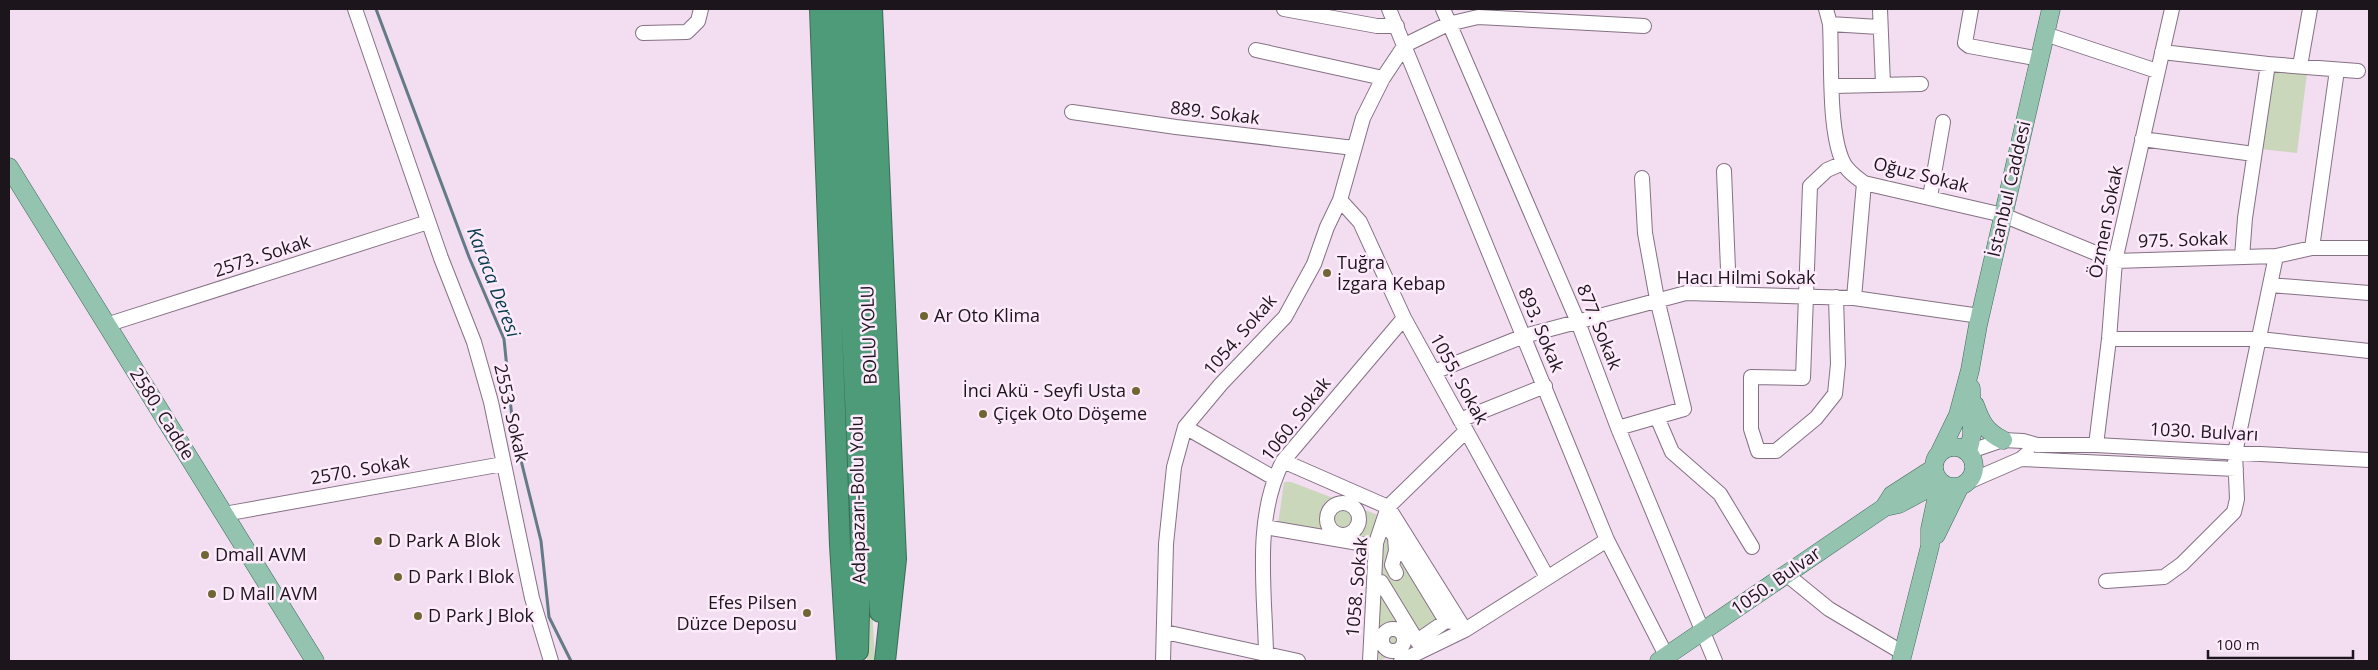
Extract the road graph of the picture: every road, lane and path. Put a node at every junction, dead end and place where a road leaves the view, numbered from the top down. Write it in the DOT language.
graph roads {
  1 [pos="355,9"];
  2 [pos="700,9"];
  3 [pos="820,9"];
  4 [pos="838,9"];
  5 [pos="855,9"];
  6 [pos="872,9"];
  7 [pos="1284,9"];
  8 [pos="1389,9"];
  9 [pos="1442,9"];
  10 [pos="1456,9"];
  11 [pos="1826,9"];
  12 [pos="1880,9"];
  13 [pos="1971,9"];
  14 [pos="2051,9"];
  15 [pos="2172,9"];
  16 [pos="2310,9"];
  17 [pos="1448,24"];
  18 [pos="1830,24"];
  19 [pos="1397,26"];
  20 [pos="1644,26"];
  21 [pos="1879,26"];
  22 [pos="643,33"];
  23 [pos="2045,34"];
  24 [pos="1406,45"];
  25 [pos="1256,50"];
  26 [pos="2162,52"];
  27 [pos="2040,59"];
  28 [pos="2268,64"];
  29 [pos="2300,66"];
  30 [pos="2337,70"];
  31 [pos="2157,71"];
  32 [pos="2358,71"];
  33 [pos="1383,78"];
  34 [pos="1920,84"];
  35 [pos="1883,85"];
  36 [pos="1833,86"];
  37 [pos="1072,112"];
  38 [pos="1943,122"];
  39 [pos="2142,140"];
  40 [pos="1354,148"];
  41 [pos="2254,154"];
  42 [pos="1843,162"];
  43 [pos="9,167"];
  44 [pos="1724,171"];
  45 [pos="1642,178"];
  46 [pos="1864,183"];
  47 [pos="1930,197"];
  48 [pos="1340,200"];
  49 [pos="2003,215"];
  50 [pos="428,222"];
  51 [pos="2312,248"];
  52 [pos="2369,248"];
  53 [pos="2276,256"];
  54 [pos="2242,257"];
  55 [pos="2115,261"];
  56 [pos="2270,284"];
  57 [pos="2369,293"];
  58 [pos="1729,294"];
  59 [pos="1806,295"];
  60 [pos="1836,297"];
  61 [pos="1854,298"];
  62 [pos="1656,299"];
  63 [pos="1980,316"];
  64 [pos="1404,318"];
  65 [pos="1578,322"];
  66 [pos="106,325"];
  67 [pos="1524,336"];
  68 [pos="2108,339"];
  69 [pos="2259,339"];
  70 [pos="2369,351"];
  71 [pos="1970,370"];
  72 [pos="1434,372"];
  73 [pos="1545,386"];
  74 [pos="1971,396"];
  75 [pos="1657,417"];
  76 [pos="1463,425"];
  77 [pos="1185,427"];
  78 [pos="1618,428"];
  79 [pos="2003,440"];
  80 [pos="2037,445"];
  81 [pos="2096,445"];
  82 [pos="1968,452"];
  83 [pos="2235,453"];
  84 [pos="2021,459"];
  85 [pos="2369,460"];
  86 [pos="1283,461"];
  87 [pos="503,464"];
  88 [pos="1938,467"];
  89 [pos="2236,469"];
  90 [pos="1274,478"];
  91 [pos="1964,484"];
  92 [pos="1350,498"];
  93 [pos="1388,507"];
  94 [pos="224,514"];
  95 [pos="1383,522"];
  96 [pos="1265,527"];
  97 [pos="1340,537"];
  98 [pos="1395,538"];
  99 [pos="1607,540"];
  100 [pos="1376,546"];
  101 [pos="1930,546"];
  102 [pos="1752,547"];
  103 [pos="1411,563"];
  104 [pos="1396,573"];
  105 [pos="1786,574"];
  106 [pos="1547,577"];
  107 [pos="2106,581"];
  108 [pos="1381,586"];
  109 [pos="1457,625"];
  110 [pos="1400,631"];
  111 [pos="1703,631"];
  112 [pos="1165,632"];
  113 [pos="1266,654"];
  114 [pos="1384,655"];
  115 [pos="1902,657"];
  116 [pos="1665,660"];
  117 [pos="315,661"];
  118 [pos="550,661"];
  119 [pos="847,661"];
  120 [pos="858,661"];
  121 [pos="884,661"];
  122 [pos="1163,661"];
  123 [pos="1298,661"];
  124 [pos="1370,661"];
  125 [pos="1401,661"];
  126 [pos="1715,661"];
  1 -- 50 [label="street, 2553. Sokak"];
  2 -- 22 [label="street"];
  3 -- 119 [label="highway"];
  4 -- 120 [label="highway, Adapazarı-Bolu Yolu"];
  5 -- 121 [label="highway, BOLU YOLU"];
  6 -- 121 [label="highway"];
  7 -- 19 [label="street"];
  8 -- 19 [label="street, 893. Sokak"];
  9 -- 17 [label="street, 877. Sokak"];
  10 -- 17 [label="street"];
  11 -- 18 [label="street, Oğuz Sokak"];
  12 -- 21 [label="street"];
  13 -- 27 [label="street"];
  14 -- 23 [label="main road, İstanbul Caddesi"];
  15 -- 26 [label="street, Özmen Sokak"];
  16 -- 29 [label="street"];
  17 -- 20 [label="street"];
  17 -- 24 [label="street"];
  17 -- 65 [label="street, 877. Sokak"];
  18 -- 21 [label="street"];
  18 -- 36 [label="street, Oğuz Sokak"];
  19 -- 24 [label="street, 893. Sokak"];
  21 -- 35 [label="street"];
  23 -- 27 [label="main road, İstanbul Caddesi"];
  23 -- 31 [label="street"];
  24 -- 33 [label="street, 1054. Sokak"];
  24 -- 67 [label="street, 893. Sokak"];
  25 -- 33 [label="street"];
  26 -- 28 [label="street"];
  26 -- 31 [label="street, Özmen Sokak"];
  27 -- 49 [label="main road, İstanbul Caddesi"];
  28 -- 29 [label="street"];
  28 -- 41 [label="street"];
  29 -- 30 [label="street"];
  30 -- 32 [label="street"];
  30 -- 51 [label="street"];
  31 -- 39 [label="street, Özmen Sokak"];
  33 -- 40 [label="street, 1054. Sokak"];
  34 -- 35 [label="street"];
  35 -- 36 [label="street"];
  36 -- 42 [label="street, Oğuz Sokak"];
  37 -- 40 [label="street, 889. Sokak"];
  38 -- 47 [label="street"];
  39 -- 41 [label="street"];
  39 -- 55 [label="street, Özmen Sokak"];
  40 -- 48 [label="street, 1054. Sokak"];
  41 -- 54 [label="street"];
  42 -- 46 [label="street, Oğuz Sokak"];
  42 -- 59 [label="street"];
  43 -- 66 [label="main road, 2580. Cadde"];
  44 -- 58 [label="street"];
  45 -- 62 [label="street"];
  46 -- 47 [label="street, Oğuz Sokak"];
  46 -- 61 [label="street"];
  47 -- 49 [label="street, Oğuz Sokak"];
  48 -- 64 [label="street, 1055. Sokak"];
  48 -- 77 [label="street, 1054. Sokak"];
  49 -- 55 [label="street, 975. Sokak"];
  49 -- 63 [label="main road, İstanbul Caddesi"];
  50 -- 66 [label="street, 2573. Sokak"];
  50 -- 87 [label="street, 2553. Sokak"];
  51 -- 52 [label="street, 975. Sokak"];
  51 -- 53 [label="street, 975. Sokak"];
  53 -- 54 [label="street, 975. Sokak"];
  53 -- 56 [label="street"];
  54 -- 55 [label="street, 975. Sokak"];
  55 -- 68 [label="street, Özmen Sokak"];
  56 -- 57 [label="street"];
  56 -- 69 [label="street"];
  58 -- 59 [label="street, Hacı Hilmi Sokak"];
  58 -- 62 [label="street, Hacı Hilmi Sokak"];
  59 -- 60 [label="street, Hacı Hilmi Sokak"];
  59 -- 60 [label="street"];
  60 -- 61 [label="street, Hacı Hilmi Sokak"];
  61 -- 63 [label="street, Hacı Hilmi Sokak"];
  62 -- 65 [label="street, Hacı Hilmi Sokak"];
  62 -- 75 [label="street"];
  63 -- 71 [label="main road, İstanbul Caddesi"];
  64 -- 72 [label="street, 1055. Sokak"];
  64 -- 86 [label="street, 1060. Sokak"];
  65 -- 67 [label="street, Hacı Hilmi Sokak"];
  65 -- 78 [label="street, 877. Sokak"];
  66 -- 94 [label="main road, 2580. Cadde"];
  67 -- 72 [label="street, Hacı Hilmi Sokak"];
  67 -- 73 [label="street, 893. Sokak"];
  68 -- 69 [label="street"];
  68 -- 81 [label="street, Özmen Sokak"];
  69 -- 70 [label="street"];
  69 -- 83 [label="street"];
  71 -- 74 [label="main road, İstanbul Caddesi"];
  71 -- 88 [label="main road, İstanbul Caddesi"];
  72 -- 76 [label="street, 1055. Sokak"];
  73 -- 76 [label="street"];
  73 -- 99 [label="street, 893. Sokak"];
  74 -- 79 [label="main road"];
  74 -- 82 [label="main road, İstanbul Caddesi"];
  75 -- 78 [label="street"];
  75 -- 102 [label="street"];
  76 -- 93 [label="street, 1058. Sokak"];
  76 -- 106 [label="street, 1055. Sokak"];
  77 -- 90 [label="street"];
  77 -- 112 [label="street, 1054. Sokak"];
  78 -- 111 [label="street, 877. Sokak"];
  79 -- 80 [label="street, 1030. Bulvarı"];
  79 -- 82 [label="street, 1030. Bulvarı"];
  80 -- 81 [label="street, 1030. Bulvarı"];
  80 -- 84 [label="street"];
  81 -- 83 [label="street, 1030. Bulvarı"];
  82 -- 88 [label="main road"];
  82 -- 91 [label="main road"];
  83 -- 85 [label="street, 1030. Bulvarı"];
  83 -- 89 [label="street"];
  84 -- 89 [label="street"];
  84 -- 91 [label="street"];
  86 -- 90 [label="street, 1060. Sokak"];
  86 -- 92 [label="street"];
  87 -- 94 [label="street, 2570. Sokak"];
  87 -- 118 [label="street, 2553. Sokak"];
  88 -- 91 [label="main road"];
  88 -- 101 [label="main road, İstanbul Caddesi"];
  88 -- 105 [label="main road, 1050. Bulvar"];
  89 -- 107 [label="street"];
  90 -- 96 [label="street, 1060. Sokak"];
  91 -- 101 [label="main road, İstanbul Caddesi"];
  92 -- 93 [label="street"];
  92 -- 97 [label="street"];
  92 -- 97 [label="street"];
  93 -- 95 [label="street, 1058. Sokak"];
  93 -- 109 [label="street"];
  94 -- 117 [label="main road, 2580. Cadde"];
  95 -- 98 [label="street"];
  95 -- 100 [label="street, 1058. Sokak"];
  96 -- 97 [label="street"];
  96 -- 113 [label="street, 1060. Sokak"];
  97 -- 100 [label="street"];
  98 -- 103 [label="street"];
  98 -- 104 [label="street"];
  99 -- 106 [label="street"];
  99 -- 116 [label="street, 893. Sokak"];
  100 -- 108 [label="street, 1058. Sokak"];
  101 -- 115 [label="main road, İstanbul Caddesi"];
  103 -- 104 [label="street"];
  103 -- 109 [label="street"];
  104 -- 108 [label="street"];
  105 -- 111 [label="main road, 1050. Bulvar"];
  105 -- 115 [label="street"];
  106 -- 109 [label="street"];
  108 -- 110 [label="street"];
  108 -- 110 [label="street"];
  108 -- 124 [label="street, 1058. Sokak"];
  109 -- 110 [label="street"];
  109 -- 125 [label="street"];
  110 -- 114 [label="street"];
  111 -- 116 [label="main road, 1050. Bulvar"];
  111 -- 126 [label="street, 877. Sokak"];
  112 -- 113 [label="street"];
  112 -- 122 [label="street, 1054. Sokak"];
  113 -- 123 [label="street"];
}
